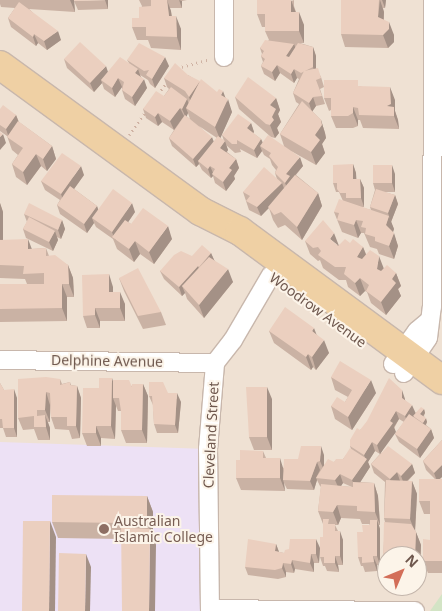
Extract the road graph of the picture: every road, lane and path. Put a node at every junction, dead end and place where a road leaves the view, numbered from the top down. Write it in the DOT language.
graph roads {
  1 [pos="224,0"];
  2 [pos="433,0"];
  3 [pos="224,57"];
  4 [pos="0,65"];
  5 [pos="174,72"];
  6 [pos="169,80"];
  7 [pos="157,96"];
  8 [pos="151,104"];
  9 [pos="117,152"];
  10 [pos="200,211"];
  11 [pos="271,275"];
  12 [pos="0,360"];
  13 [pos="403,361"];
  14 [pos="215,363"];
  15 [pos="442,380"];
  16 [pos="442,401"];
  17 [pos="210,610"];
  18 [pos="415,611"];
  1 -- 3 [label="street"];
  2 -- 13 [label="street"];
  3 -- 5 [label="path"];
  4 -- 9 [label="main road, Woodrow Avenue"];
  6 -- 7 [label="path"];
  8 -- 9 [label="path"];
  9 -- 10 [label="main road, Woodrow Avenue"];
  10 -- 11 [label="main road, Woodrow Avenue"];
  10 -- 13 [label="main road, Woodrow Avenue"];
  11 -- 13 [label="main road, Woodrow Avenue"];
  11 -- 14 [label="street, Cleveland Street"];
  12 -- 14 [label="street, Delphine Avenue"];
  13 -- 15 [label="main road, Woodrow Avenue"];
  13 -- 16 [label="main road, Woodrow Avenue"];
  14 -- 17 [label="street, Cleveland Street"];
  17 -- 18 [label="street"];
}
